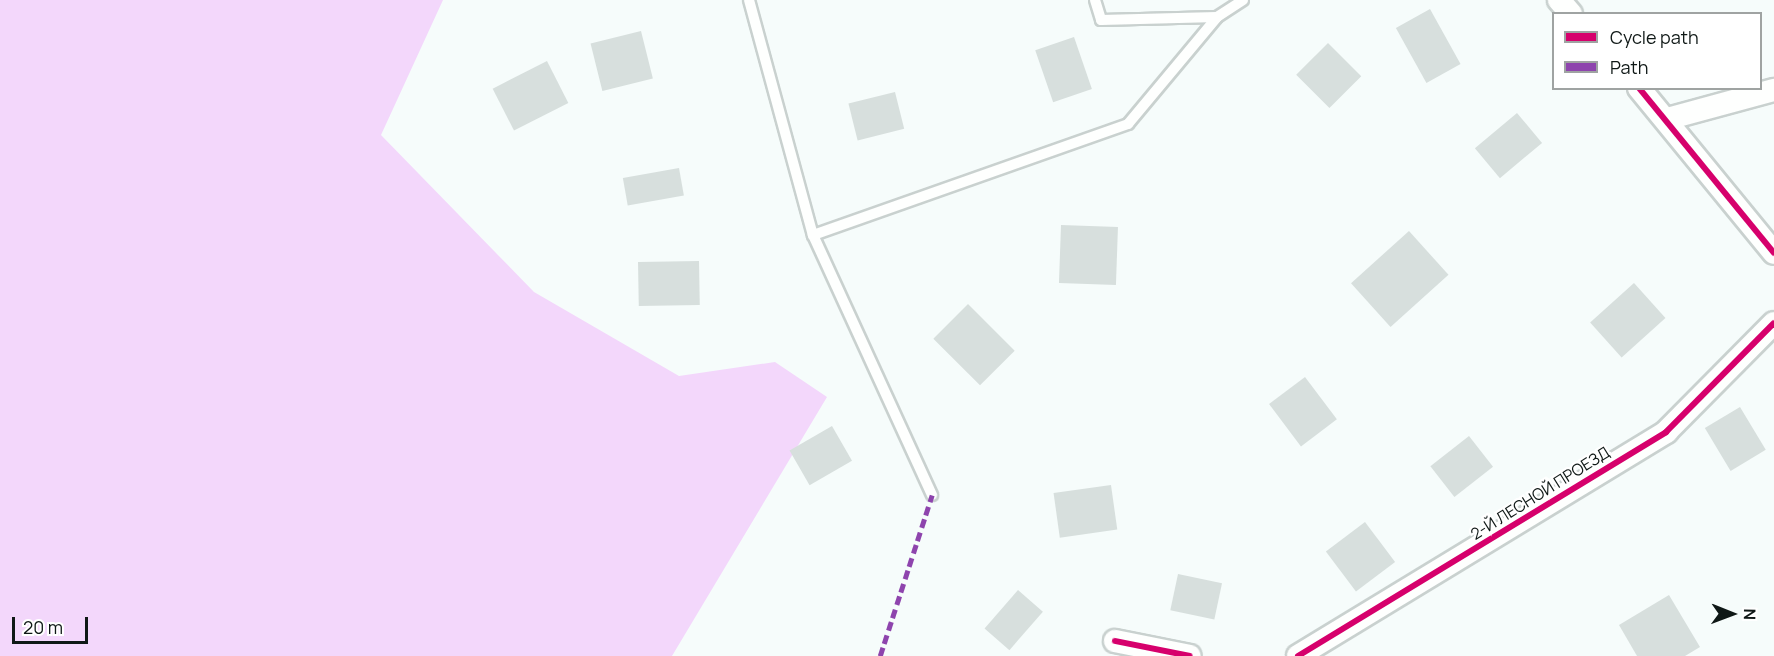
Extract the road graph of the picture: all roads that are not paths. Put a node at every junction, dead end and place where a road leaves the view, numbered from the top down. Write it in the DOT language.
graph roads {
  1 [pos="749,0"];
  2 [pos="1095,0"];
  3 [pos="1243,0"];
  4 [pos="1559,0"];
  5 [pos="1569,12"];
  6 [pos="1217,17"];
  7 [pos="1641,90"];
  8 [pos="1774,90"];
  9 [pos="1667,119"];
  10 [pos="813,235"];
  11 [pos="1774,253"];
  12 [pos="1774,323"];
  13 [pos="932,495"];
  14 [pos="1115,641"];
  15 [pos="1190,656"];
  16 [pos="1298,656"];
  1 -- 10 [label="lane"];
  2 -- 6 [label="lane"];
  3 -- 6 [label="lane"];
  4 -- 5 [label="street"];
  6 -- 10 [label="lane"];
  7 -- 9 [label="street"];
  8 -- 9 [label="street"];
  9 -- 11 [label="street"];
  10 -- 13 [label="lane"];
  12 -- 16 [label="street, 2-Й ЛЕСНОЙ ПРОЕЗД"];
  14 -- 15 [label="street"];
}
